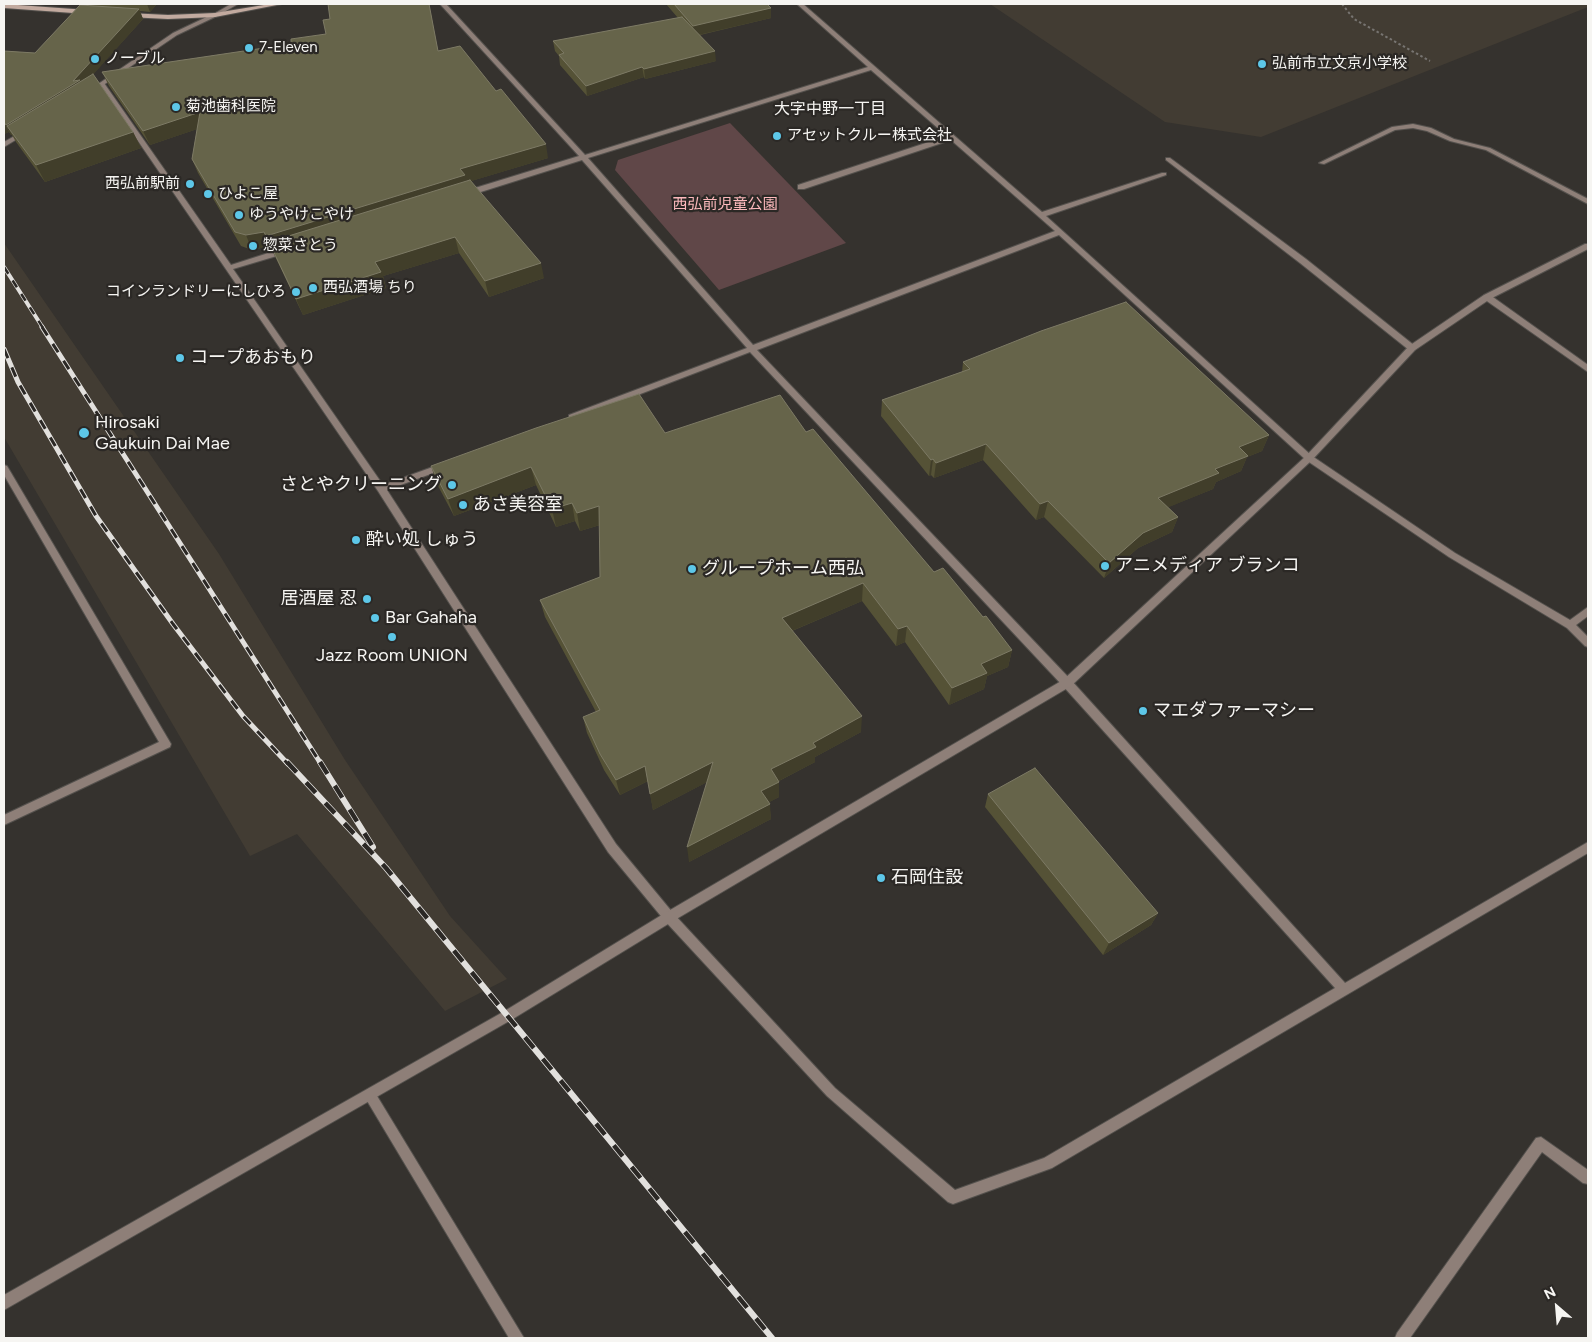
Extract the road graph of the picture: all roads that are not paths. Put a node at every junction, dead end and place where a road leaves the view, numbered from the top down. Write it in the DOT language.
graph roads {
  1 [pos="235,4"];
  2 [pos="279,4"];
  3 [pos="443,4"];
  4 [pos="800,4"];
  5 [pos="4,6"];
  6 [pos="90,12"];
  7 [pos="120,14"];
  8 [pos="215,15"];
  9 [pos="872,68"];
  10 [pos="102,84"];
  11 [pos="86,94"];
  12 [pos="28,130"];
  13 [pos="952,137"];
  14 [pos="4,145"];
  15 [pos="583,157"];
  16 [pos="1168,160"];
  17 [pos="1322,163"];
  18 [pos="1164,174"];
  19 [pos="801,187"];
  20 [pos="452,198"];
  21 [pos="1588,202"];
  22 [pos="1040,215"];
  23 [pos="1060,232"];
  24 [pos="1588,246"];
  25 [pos="294,248"];
  26 [pos="229,268"];
  27 [pos="1487,297"];
  28 [pos="752,348"];
  29 [pos="1412,348"];
  30 [pos="1588,369"];
  31 [pos="567,419"];
  32 [pos="1309,458"];
  33 [pos="456,461"];
  34 [pos="4,468"];
  35 [pos="381,489"];
  36 [pos="1588,611"];
  37 [pos="1570,625"];
  38 [pos="1588,642"];
  39 [pos="1067,683"];
  40 [pos="4,820"];
  41 [pos="1588,847"];
  42 [pos="669,917"];
  43 [pos="1342,989"];
  44 [pos="370,1095"];
  45 [pos="1588,1178"];
  46 [pos="4,1302"];
  47 [pos="517,1338"];
  48 [pos="1402,1338"];
  1 -- 8 [label="street"];
  2 -- 8 [label="main road"];
  3 -- 15 [label="street"];
  4 -- 9 [label="street"];
  5 -- 6 [label="main road"];
  7 -- 8 [label="main road"];
  8 -- 10 [label="street"];
  9 -- 13 [label="street"];
  9 -- 15 [label="street"];
  10 -- 11 [label="street"];
  10 -- 26 [label="street"];
  12 -- 14 [label="street"];
  13 -- 19 [label="street"];
  13 -- 22 [label="street"];
  15 -- 20 [label="street"];
  15 -- 28 [label="street"];
  16 -- 29 [label="street"];
  17 -- 21 [label="street"];
  18 -- 22 [label="street"];
  22 -- 23 [label="street"];
  23 -- 28 [label="street"];
  23 -- 32 [label="street"];
  24 -- 27 [label="street"];
  25 -- 26 [label="street"];
  26 -- 35 [label="street"];
  27 -- 29 [label="street"];
  27 -- 30 [label="street"];
  28 -- 31 [label="street"];
  28 -- 39 [label="street"];
  29 -- 32 [label="street"];
  32 -- 37 [label="street"];
  32 -- 39 [label="street"];
  33 -- 35 [label="street"];
  34 -- 40 [label="street"];
  35 -- 42 [label="street"];
  36 -- 37 [label="street"];
  37 -- 38 [label="street"];
  39 -- 42 [label="street"];
  39 -- 43 [label="street"];
  41 -- 43 [label="street"];
  42 -- 43 [label="street"];
  42 -- 44 [label="street"];
  44 -- 46 [label="street"];
  44 -- 47 [label="street"];
  45 -- 48 [label="street"];
}
